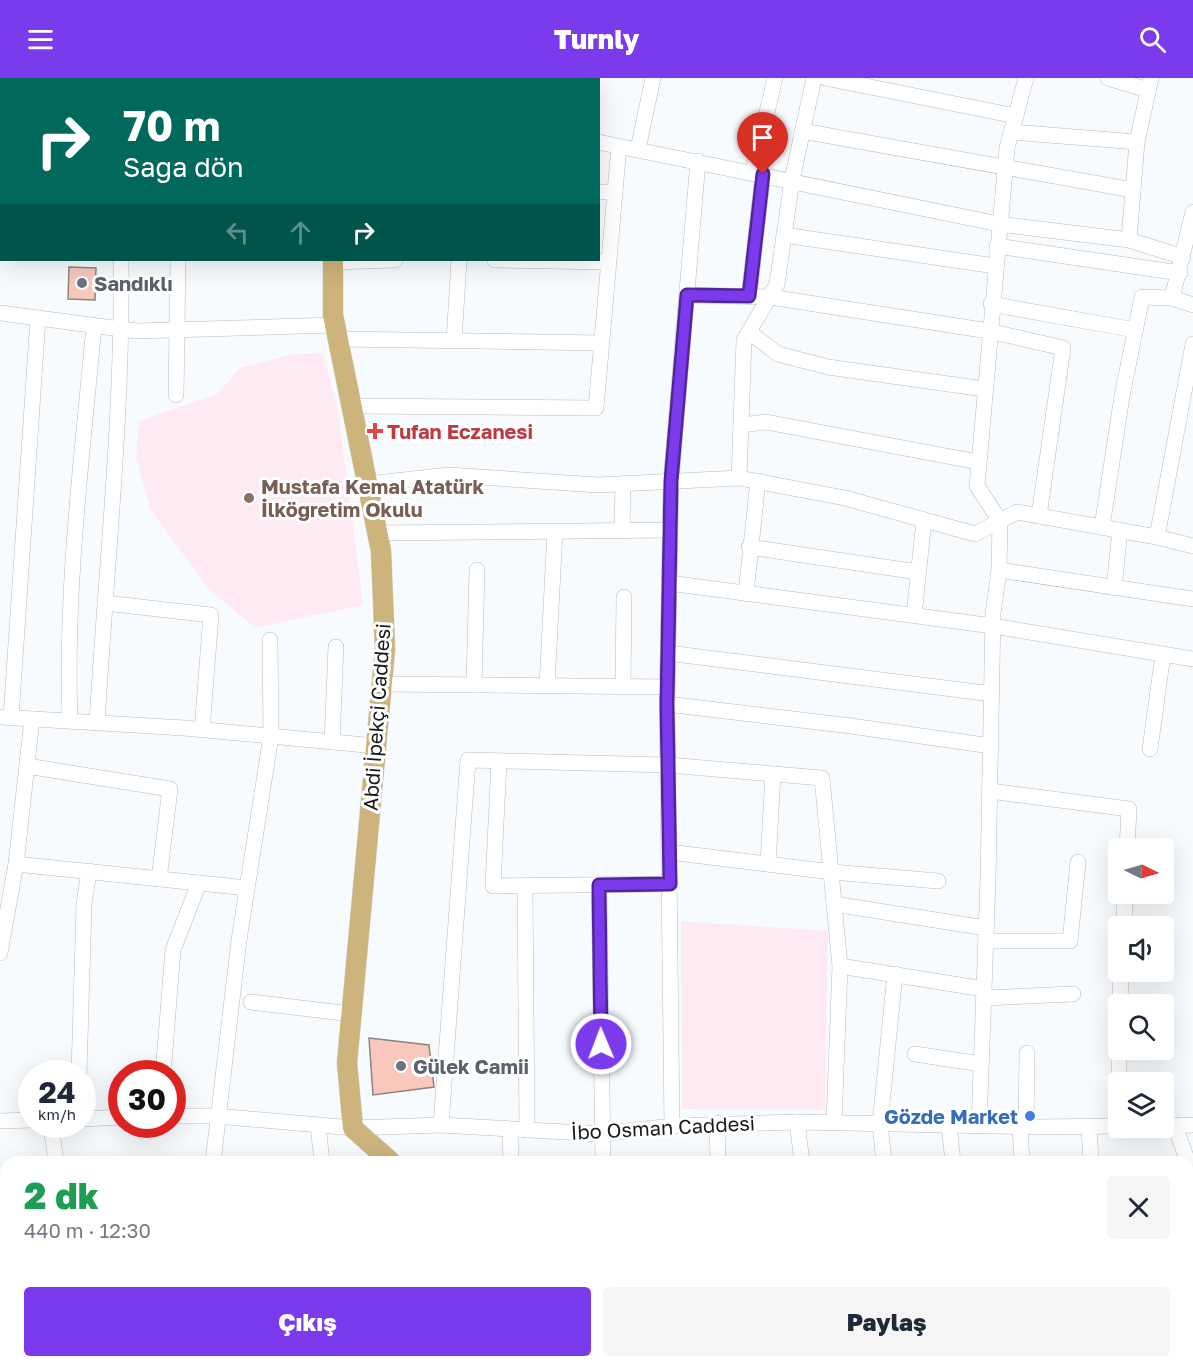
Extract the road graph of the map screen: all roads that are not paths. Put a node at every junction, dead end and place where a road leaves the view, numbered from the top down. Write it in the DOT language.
graph roads {
  1 [pos="652,78"];
  2 [pos="775,78"];
  3 [pos="813,78"];
  4 [pos="825,78"];
  5 [pos="1026,78"];
  6 [pos="1108,78"];
  7 [pos="1149,84"];
  8 [pos="1016,116"];
  9 [pos="802,131"];
  10 [pos="1011,132"];
  11 [pos="600,142"];
  12 [pos="1137,142"];
  13 [pos="619,146"];
  14 [pos="638,149"];
  15 [pos="698,161"];
  16 [pos="1005,169"];
  17 [pos="758,173"];
  18 [pos="792,180"];
  19 [pos="1133,190"];
  20 [pos="600,192"];
  21 [pos="615,192"];
  22 [pos="1193,212"];
  23 [pos="999,225"];
  24 [pos="784,235"];
  25 [pos="1129,240"];
  26 [pos="997,246"];
  27 [pos="1183,257"];
  28 [pos="121,261"];
  29 [pos="178,261"];
  30 [pos="333,261"];
  31 [pos="459,261"];
  32 [pos="552,261"];
  33 [pos="608,262"];
  34 [pos="995,266"];
  35 [pos="1180,273"];
  36 [pos="687,295"];
  37 [pos="749,296"];
  38 [pos="770,297"];
  39 [pos="1172,298"];
  40 [pos="991,304"];
  41 [pos="1193,305"];
  42 [pos="0,314"];
  43 [pos="38,318"];
  44 [pos="94,326"];
  45 [pos="122,330"];
  46 [pos="1136,330"];
  47 [pos="175,331"];
  48 [pos="989,331"];
  49 [pos="337,332"];
  50 [pos="749,332"];
  51 [pos="454,341"];
  52 [pos="601,343"];
  53 [pos="1193,344"];
  54 [pos="984,389"];
  55 [pos="176,395"];
  56 [pos="351,406"];
  57 [pos="741,425"];
  58 [pos="978,462"];
  59 [pos="739,478"];
  60 [pos="671,481"];
  61 [pos="758,482"];
  62 [pos="368,484"];
  63 [pos="622,484"];
  64 [pos="1040,516"];
  65 [pos="924,520"];
  66 [pos="1000,521"];
  67 [pos="1102,527"];
  68 [pos="670,530"];
  69 [pos="1120,530"];
  70 [pos="555,531"];
  71 [pos="622,531"];
  72 [pos="377,533"];
  73 [pos="1157,537"];
  74 [pos="1193,546"];
  75 [pos="749,547"];
  76 [pos="477,570"];
  77 [pos="999,570"];
  78 [pos="918,572"];
  79 [pos="669,583"];
  80 [pos="1114,588"];
  81 [pos="746,593"];
  82 [pos="624,597"];
  83 [pos="1193,599"];
  84 [pos="105,603"];
  85 [pos="914,615"];
  86 [pos="993,626"];
  87 [pos="270,639"];
  88 [pos="336,647"];
  89 [pos="668,653"];
  90 [pos="1163,654"];
  91 [pos="1193,659"];
  92 [pos="382,684"];
  93 [pos="474,685"];
  94 [pos="547,686"];
  95 [pos="623,686"];
  96 [pos="667,687"];
  97 [pos="992,694"];
  98 [pos="667,704"];
  99 [pos="6,717"];
  100 [pos="32,719"];
  101 [pos="70,721"];
  102 [pos="97,723"];
  103 [pos="202,730"];
  104 [pos="271,736"];
  105 [pos="332,742"];
  106 [pos="376,746"];
  107 [pos="991,746"];
  108 [pos="1150,749"];
  109 [pos="499,761"];
  110 [pos="668,765"];
  111 [pos="27,766"];
  112 [pos="773,774"];
  113 [pos="990,791"];
  114 [pos="1128,838"];
  115 [pos="669,852"];
  116 [pos="1078,862"];
  117 [pos="16,864"];
  118 [pos="768,864"];
  119 [pos="89,871"];
  120 [pos="832,872"];
  121 [pos="159,879"];
  122 [pos="938,881"];
  123 [pos="199,883"];
  124 [pos="670,884"];
  125 [pos="599,885"];
  126 [pos="525,886"];
  127 [pos="247,888"];
  128 [pos="834,904"];
  129 [pos="986,934"];
  130 [pos="0,953"];
  131 [pos="840,966"];
  132 [pos="895,974"];
  133 [pos="984,993"];
  134 [pos="1073,994"];
  135 [pos="251,1002"];
  136 [pos="351,1014"];
  137 [pos="1027,1053"];
  138 [pos="915,1054"];
  139 [pos="79,1060"];
  140 [pos="164,1060"];
  141 [pos="981,1064"];
  142 [pos="186,1116"];
  143 [pos="216,1116"];
  144 [pos="18,1120"];
  145 [pos="0,1121"];
  146 [pos="798,1122"];
  147 [pos="834,1122"];
  148 [pos="717,1124"];
  149 [pos="880,1124"];
  150 [pos="318,1125"];
  151 [pos="441,1125"];
  152 [pos="949,1125"];
  153 [pos="1193,1125"];
  154 [pos="672,1126"];
  155 [pos="979,1126"];
  156 [pos="1108,1126"];
  157 [pos="1174,1126"];
  158 [pos="1023,1127"];
  159 [pos="1089,1127"];
  160 [pos="353,1128"];
  161 [pos="527,1130"];
  162 [pos="510,1131"];
  163 [pos="601,1134"];
  164 [pos="1174,1134"];
  165 [pos="53,1138"];
  166 [pos="55,1156"];
  167 [pos="213,1156"];
  168 [pos="321,1156"];
  169 [pos="384,1156"];
  170 [pos="511,1156"];
  171 [pos="603,1156"];
  172 [pos="718,1156"];
  173 [pos="801,1156"];
  174 [pos="883,1156"];
  175 [pos="952,1156"];
  176 [pos="1022,1156"];
  177 [pos="1091,1156"];
  178 [pos="1185,1156"];
  1 -- 14 [label="street"];
  2 -- 17 [label="street"];
  3 -- 9 [label="street"];
  4 -- 8 [label="street"];
  5 -- 8 [label="street"];
  6 -- 7 [label="street"];
  7 -- 12 [label="street"];
  8 -- 10 [label="street"];
  9 -- 16 [label="street"];
  9 -- 18 [label="street"];
  10 -- 12 [label="street"];
  10 -- 16 [label="street"];
  11 -- 13 [label="street"];
  12 -- 19 [label="street"];
  13 -- 14 [label="street"];
  13 -- 21 [label="street"];
  14 -- 15 [label="street"];
  15 -- 17 [label="street"];
  15 -- 36 [label="street"];
  16 -- 19 [label="street"];
  16 -- 23 [label="street"];
  17 -- 18 [label="street"];
  17 -- 37 [label="street"];
  18 -- 23 [label="street"];
  18 -- 24 [label="street"];
  19 -- 25 [label="street"];
  20 -- 21 [label="street"];
  21 -- 33 [label="street"];
  22 -- 27 [label="street"];
  23 -- 25 [label="street"];
  23 -- 26 [label="street"];
  24 -- 34 [label="street"];
  24 -- 38 [label="street"];
  25 -- 27 [label="street"];
  26 -- 34 [label="street"];
  26 -- 35 [label="street"];
  27 -- 35 [label="street"];
  28 -- 45 [label="street"];
  29 -- 47 [label="street"];
  30 -- 49 [label="main road, Abdi İpekçi Caddesi"];
  31 -- 51 [label="street"];
  32 -- 33 [label="street"];
  33 -- 52 [label="street"];
  34 -- 40 [label="street"];
  35 -- 39 [label="street"];
  36 -- 37 [label="street"];
  36 -- 60 [label="street"];
  37 -- 38 [label="street"];
  38 -- 48 [label="street"];
  38 -- 50 [label="street"];
  39 -- 41 [label="street"];
  39 -- 46 [label="street"];
  40 -- 46 [label="street"];
  40 -- 48 [label="street"];
  42 -- 43 [label="street"];
  43 -- 44 [label="street"];
  43 -- 99 [label="street"];
  44 -- 45 [label="street"];
  44 -- 101 [label="street"];
  45 -- 47 [label="street"];
  45 -- 84 [label="street"];
  46 -- 67 [label="street"];
  47 -- 49 [label="street"];
  47 -- 55 [label="street"];
  48 -- 54 [label="street"];
  48 -- 64 [label="street"];
  49 -- 51 [label="street"];
  49 -- 56 [label="main road, Abdi İpekçi Caddesi"];
  50 -- 54 [label="street"];
  50 -- 57 [label="street"];
  51 -- 52 [label="street"];
  52 -- 56 [label="street"];
  53 -- 73 [label="street"];
  54 -- 58 [label="street"];
  56 -- 62 [label="main road, Abdi İpekçi Caddesi"];
  57 -- 58 [label="street"];
  57 -- 59 [label="street"];
  58 -- 66 [label="street"];
  59 -- 60 [label="street"];
  59 -- 61 [label="street"];
  60 -- 63 [label="street"];
  60 -- 68 [label="street"];
  61 -- 65 [label="street"];
  61 -- 75 [label="street"];
  62 -- 63 [label="street"];
  62 -- 72 [label="main road, Abdi İpekçi Caddesi"];
  63 -- 71 [label="street"];
  64 -- 66 [label="street"];
  64 -- 67 [label="street"];
  65 -- 66 [label="street"];
  65 -- 78 [label="street"];
  66 -- 77 [label="street"];
  67 -- 69 [label="street"];
  68 -- 71 [label="street"];
  68 -- 79 [label="street"];
  69 -- 73 [label="street"];
  69 -- 80 [label="street"];
  70 -- 71 [label="street"];
  70 -- 72 [label="street"];
  70 -- 94 [label="street"];
  72 -- 92 [label="main road, Abdi İpekçi Caddesi"];
  73 -- 74 [label="street"];
  75 -- 78 [label="street"];
  75 -- 81 [label="street"];
  76 -- 93 [label="street"];
  77 -- 80 [label="street"];
  77 -- 86 [label="street"];
  78 -- 85 [label="street"];
  79 -- 81 [label="street"];
  79 -- 89 [label="street"];
  80 -- 83 [label="street"];
  81 -- 85 [label="street"];
  82 -- 95 [label="street"];
  84 -- 102 [label="street"];
  84 -- 103 [label="street"];
  85 -- 86 [label="street"];
  86 -- 90 [label="street"];
  86 -- 97 [label="street"];
  87 -- 104 [label="street"];
  88 -- 105 [label="street"];
  89 -- 96 [label="street"];
  89 -- 97 [label="street"];
  90 -- 91 [label="street"];
  90 -- 108 [label="street"];
  92 -- 93 [label="street"];
  92 -- 106 [label="main road, Abdi İpekçi Caddesi"];
  93 -- 94 [label="street"];
  94 -- 95 [label="street"];
  95 -- 96 [label="street"];
  96 -- 98 [label="street"];
  97 -- 107 [label="street"];
  98 -- 107 [label="street"];
  98 -- 110 [label="street"];
  99 -- 100 [label="street"];
  100 -- 101 [label="street"];
  100 -- 111 [label="street"];
  101 -- 102 [label="street"];
  102 -- 103 [label="street"];
  103 -- 104 [label="street"];
  104 -- 105 [label="street"];
  104 -- 127 [label="street"];
  105 -- 106 [label="street"];
  106 -- 136 [label="main road, Abdi İpekçi Caddesi"];
  107 -- 113 [label="street"];
  109 -- 110 [label="street"];
  109 -- 126 [label="street"];
  109 -- 151 [label="street"];
  110 -- 112 [label="street"];
  110 -- 115 [label="street"];
  111 -- 117 [label="street"];
  111 -- 121 [label="street"];
  112 -- 118 [label="street"];
  112 -- 120 [label="street"];
  113 -- 114 [label="street"];
  113 -- 129 [label="street"];
  115 -- 118 [label="street"];
  115 -- 124 [label="street"];
  116 -- 129 [label="street"];
  117 -- 119 [label="street"];
  117 -- 130 [label="street"];
  118 -- 120 [label="street"];
  119 -- 121 [label="street"];
  119 -- 139 [label="street"];
  120 -- 122 [label="street"];
  120 -- 128 [label="street"];
  121 -- 123 [label="street"];
  123 -- 127 [label="street"];
  123 -- 140 [label="street"];
  124 -- 125 [label="street"];
  124 -- 154 [label="street"];
  125 -- 126 [label="street"];
  125 -- 163 [label="street"];
  126 -- 161 [label="street"];
  127 -- 143 [label="street"];
  128 -- 129 [label="street"];
  128 -- 131 [label="street"];
  129 -- 133 [label="street"];
  131 -- 132 [label="street"];
  131 -- 147 [label="street"];
  132 -- 133 [label="street"];
  132 -- 149 [label="street"];
  133 -- 134 [label="street"];
  133 -- 141 [label="street"];
  135 -- 136 [label="street"];
  136 -- 160 [label="main road, Abdi İpekçi Caddesi"];
  137 -- 158 [label="street"];
  138 -- 141 [label="street"];
  141 -- 155 [label="street"];
  142 -- 143 [label="street, İbo Osman Caddesi"];
  143 -- 150 [label="street, İbo Osman Caddesi"];
  143 -- 167 [label="street"];
  144 -- 145 [label="street"];
  146 -- 147 [label="street, İbo Osman Caddesi"];
  146 -- 148 [label="street, İbo Osman Caddesi"];
  146 -- 173 [label="street"];
  147 -- 149 [label="street, İbo Osman Caddesi"];
  148 -- 154 [label="street, İbo Osman Caddesi"];
  148 -- 172 [label="street"];
  149 -- 152 [label="street, İbo Osman Caddesi"];
  149 -- 174 [label="street"];
  150 -- 160 [label="street, İbo Osman Caddesi"];
  150 -- 168 [label="street"];
  151 -- 160 [label="street, İbo Osman Caddesi"];
  151 -- 162 [label="street, İbo Osman Caddesi"];
  152 -- 155 [label="street, İbo Osman Caddesi"];
  152 -- 175 [label="street"];
  153 -- 157 [label="street"];
  154 -- 163 [label="street, İbo Osman Caddesi"];
  155 -- 158 [label="street, İbo Osman Caddesi"];
  156 -- 159 [label="street, İbo Osman Caddesi"];
  158 -- 159 [label="street, İbo Osman Caddesi"];
  158 -- 176 [label="street"];
  159 -- 177 [label="street"];
  160 -- 169 [label="main road"];
  161 -- 162 [label="street, İbo Osman Caddesi"];
  161 -- 163 [label="street, İbo Osman Caddesi"];
  162 -- 170 [label="street"];
  163 -- 171 [label="street"];
  164 -- 178 [label="street"];
  165 -- 166 [label="street"];
}
